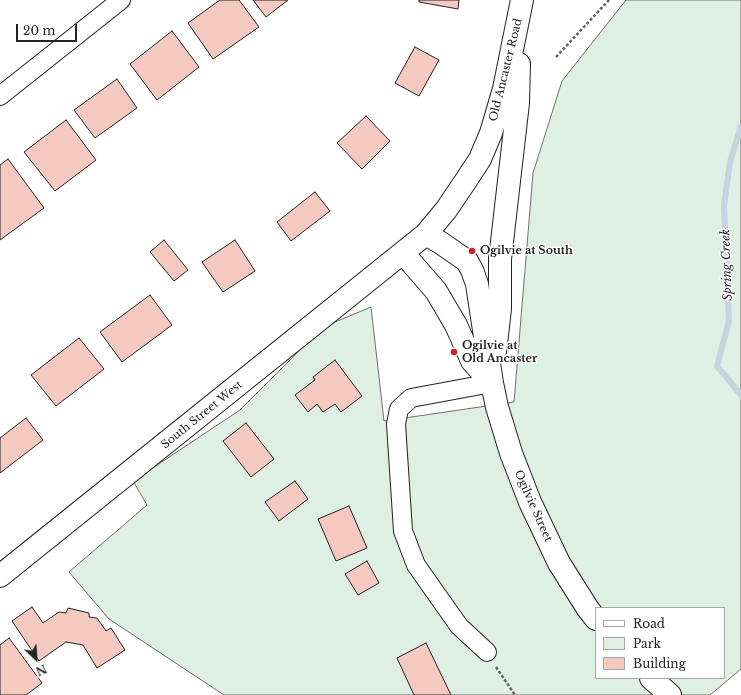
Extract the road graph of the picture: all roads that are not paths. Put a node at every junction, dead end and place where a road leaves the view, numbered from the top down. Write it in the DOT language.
graph roads {
  1 [pos="121,0"];
  2 [pos="520,10"];
  3 [pos="0,96"];
  4 [pos="426,234"];
  5 [pos="403,253"];
  6 [pos="492,383"];
  7 [pos="0,576"];
  8 [pos="595,618"];
  9 [pos="486,652"];
  10 [pos="652,679"];
  11 [pos="670,695"];
  1 -- 3 [label="street"];
  2 -- 4 [label="street, Old Ancaster Road"];
  2 -- 6 [label="street"];
  4 -- 5 [label="street, Old Ancaster Road"];
  4 -- 6 [label="street, Ogilvie Street"];
  5 -- 6 [label="street"];
  5 -- 7 [label="street, South Street West"];
  6 -- 8 [label="street, Ogilvie Street"];
  6 -- 9 [label="street"];
  10 -- 11 [label="street"];
}
